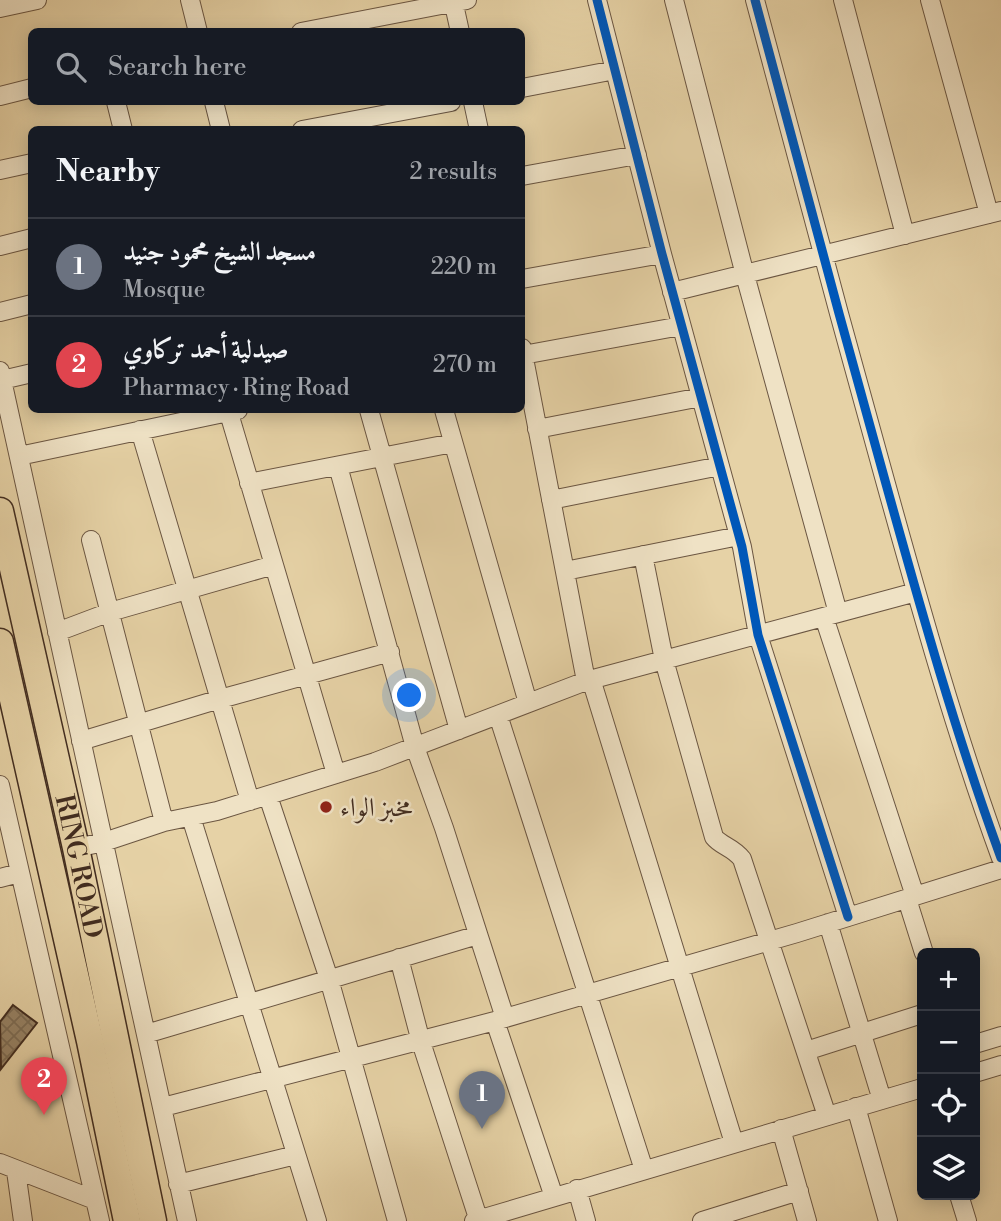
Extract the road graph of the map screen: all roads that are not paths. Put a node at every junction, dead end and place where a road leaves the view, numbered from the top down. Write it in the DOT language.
graph roads {
  1 [pos="37,0"];
  2 [pos="190,0"];
  3 [pos="597,0"];
  4 [pos="674,0"];
  5 [pos="755,0"];
  6 [pos="843,0"];
  7 [pos="930,0"];
  8 [pos="458,1"];
  9 [pos="0,8"];
  10 [pos="197,28"];
  11 [pos="321,28"];
  12 [pos="460,28"];
  13 [pos="615,70"];
  14 [pos="525,87"];
  15 [pos="28,89"];
  16 [pos="0,96"];
  17 [pos="117,105"];
  18 [pos="215,105"];
  19 [pos="434,105"];
  20 [pos="474,105"];
  21 [pos="122,126"];
  22 [pos="220,126"];
  23 [pos="323,126"];
  24 [pos="478,126"];
  25 [pos="637,155"];
  26 [pos="28,164"];
  27 [pos="0,170"];
  28 [pos="525,175"];
  29 [pos="995,212"];
  30 [pos="905,235"];
  31 [pos="28,239"];
  32 [pos="0,246"];
  33 [pos="662,254"];
  34 [pos="822,256"];
  35 [pos="745,275"];
  36 [pos="525,278"];
  37 [pos="672,292"];
  38 [pos="28,305"];
  39 [pos="0,312"];
  40 [pos="681,326"];
  41 [pos="525,351"];
  42 [pos="525,367"];
  43 [pos="28,373"];
  44 [pos="1,375"];
  45 [pos="701,397"];
  46 [pos="217,413"];
  47 [pos="232,413"];
  48 [pos="370,413"];
  49 [pos="445,413"];
  50 [pos="537,429"];
  51 [pos="139,430"];
  52 [pos="453,443"];
  53 [pos="19,456"];
  54 [pos="382,457"];
  55 [pos="338,466"];
  56 [pos="720,467"];
  57 [pos="249,483"];
  58 [pos="551,500"];
  59 [pos="0,511"];
  60 [pos="739,536"];
  61 [pos="91,540"];
  62 [pos="643,555"];
  63 [pos="274,565"];
  64 [pos="565,571"];
  65 [pos="188,591"];
  66 [pos="916,592"];
  67 [pos="110,612"];
  68 [pos="831,615"];
  69 [pos="57,632"];
  70 [pos="758,635"];
  71 [pos="0,642"];
  72 [pos="390,652"];
  73 [pos="664,660"];
  74 [pos="306,675"];
  75 [pos="589,680"];
  76 [pos="220,699"];
  77 [pos="528,703"];
  78 [pos="498,715"];
  79 [pos="137,723"];
  80 [pos="459,730"];
  81 [pos="82,741"];
  82 [pos="415,747"];
  83 [pos="336,774"];
  84 [pos="0,785"];
  85 [pos="268,796"];
  86 [pos="250,801"];
  87 [pos="191,817"];
  88 [pos="164,822"];
  89 [pos="104,842"];
  90 [pos="76,848"];
  91 [pos="1001,858"];
  92 [pos="1001,869"];
  93 [pos="19,873"];
  94 [pos="0,878"];
  95 [pos="911,897"];
  96 [pos="849,917"];
  97 [pos="828,923"];
  98 [pos="478,935"];
  99 [pos="770,941"];
  100 [pos="923,948"];
  101 [pos="399,958"];
  102 [pos="678,967"];
  103 [pos="329,979"];
  104 [pos="587,994"];
  105 [pos="250,1003"];
  106 [pos="917,1015"];
  107 [pos="500,1020"];
  108 [pos="861,1032"];
  109 [pos="146,1034"];
  110 [pos="1001,1035"];
  111 [pos="421,1042"];
  112 [pos="980,1042"];
  113 [pos="806,1051"];
  114 [pos="352,1060"];
  115 [pos="1001,1065"];
  116 [pos="980,1071"];
  117 [pos="272,1080"];
  118 [pos="917,1090"];
  119 [pos="882,1100"];
  120 [pos="163,1107"];
  121 [pos="856,1107"];
  122 [pos="827,1116"];
  123 [pos="781,1129"];
  124 [pos="734,1143"];
  125 [pos="296,1155"];
  126 [pos="8,1167"];
  127 [pos="644,1170"];
  128 [pos="178,1184"];
  129 [pos="578,1189"];
  130 [pos="799,1191"];
  131 [pos="554,1197"];
  132 [pos="95,1200"];
  133 [pos="961,1200"];
  134 [pos="477,1220"];
  135 [pos="23,1221"];
  136 [pos="100,1221"];
  137 [pos="127,1221"];
  138 [pos="153,1221"];
  139 [pos="187,1221"];
  140 [pos="317,1221"];
  141 [pos="397,1221"];
  142 [pos="586,1221"];
  143 [pos="702,1221"];
  144 [pos="807,1221"];
  145 [pos="888,1221"];
  146 [pos="967,1221"];
  1 -- 9 [label="street"];
  2 -- 10 [label="street"];
  3 -- 13 [label="street"];
  4 -- 35 [label="street"];
  5 -- 34 [label="street"];
  6 -- 30 [label="street"];
  7 -- 29 [label="street"];
  8 -- 11 [label="street"];
  8 -- 12 [label="street"];
  13 -- 14 [label="street"];
  13 -- 25 [label="street"];
  15 -- 16 [label="street"];
  17 -- 21 [label="street"];
  18 -- 22 [label="street"];
  19 -- 23 [label="street"];
  20 -- 24 [label="street"];
  25 -- 28 [label="street"];
  25 -- 33 [label="street"];
  26 -- 27 [label="street"];
  29 -- 30 [label="street"];
  30 -- 34 [label="street"];
  31 -- 32 [label="street"];
  33 -- 36 [label="street"];
  33 -- 37 [label="street"];
  34 -- 35 [label="street"];
  34 -- 66 [label="street"];
  35 -- 37 [label="street"];
  35 -- 68 [label="street"];
  37 -- 40 [label="street"];
  38 -- 39 [label="street"];
  40 -- 41 [label="street"];
  40 -- 45 [label="street"];
  42 -- 50 [label="street"];
  43 -- 44 [label="street"];
  44 -- 53 [label="street"];
  45 -- 50 [label="street"];
  45 -- 56 [label="street"];
  46 -- 51 [label="street"];
  47 -- 57 [label="street"];
  48 -- 54 [label="street"];
  49 -- 52 [label="street"];
  50 -- 58 [label="street"];
  51 -- 53 [label="street"];
  51 -- 65 [label="street"];
  52 -- 54 [label="street"];
  52 -- 77 [label="street"];
  53 -- 69 [label="street"];
  54 -- 55 [label="street"];
  54 -- 80 [label="street"];
  55 -- 57 [label="street"];
  55 -- 72 [label="street"];
  56 -- 58 [label="street"];
  56 -- 60 [label="street"];
  57 -- 63 [label="street"];
  58 -- 64 [label="street"];
  59 -- 90 [label="highway, RING ROAD"];
  60 -- 62 [label="street"];
  60 -- 70 [label="street"];
  61 -- 67 [label="street"];
  62 -- 64 [label="street"];
  62 -- 73 [label="street"];
  63 -- 65 [label="street"];
  63 -- 74 [label="street"];
  64 -- 75 [label="street"];
  65 -- 67 [label="street"];
  65 -- 76 [label="street"];
  66 -- 68 [label="street"];
  66 -- 91 [label="street"];
  67 -- 69 [label="street"];
  67 -- 79 [label="street"];
  68 -- 70 [label="street"];
  68 -- 95 [label="street"];
  69 -- 81 [label="street"];
  70 -- 73 [label="street"];
  70 -- 96 [label="street"];
  71 -- 137 [label="highway, RING ROAD"];
  72 -- 74 [label="street"];
  72 -- 82 [label="street"];
  73 -- 75 [label="street"];
  73 -- 99 [label="street"];
  74 -- 76 [label="street"];
  74 -- 83 [label="street"];
  75 -- 77 [label="street"];
  75 -- 102 [label="street"];
  76 -- 79 [label="street"];
  76 -- 86 [label="street"];
  77 -- 78 [label="street"];
  78 -- 80 [label="street"];
  78 -- 104 [label="street"];
  79 -- 81 [label="street"];
  79 -- 88 [label="street"];
  80 -- 82 [label="street"];
  81 -- 89 [label="street"];
  82 -- 83 [label="street"];
  82 -- 98 [label="street"];
  83 -- 85 [label="street"];
  84 -- 93 [label="street"];
  85 -- 86 [label="street"];
  85 -- 103 [label="street"];
  86 -- 87 [label="street"];
  87 -- 88 [label="street"];
  87 -- 105 [label="street"];
  88 -- 89 [label="street"];
  89 -- 90 [label="street"];
  89 -- 109 [label="street"];
  90 -- 138 [label="highway, RING ROAD"];
  92 -- 95 [label="street"];
  93 -- 94 [label="street"];
  93 -- 132 [label="street"];
  95 -- 96 [label="street"];
  95 -- 100 [label="street"];
  96 -- 97 [label="street"];
  97 -- 99 [label="street"];
  97 -- 108 [label="street"];
  98 -- 101 [label="street"];
  98 -- 107 [label="street"];
  99 -- 102 [label="street"];
  99 -- 113 [label="street"];
  101 -- 103 [label="street"];
  101 -- 111 [label="street"];
  102 -- 104 [label="street"];
  102 -- 124 [label="street"];
  103 -- 105 [label="street"];
  103 -- 114 [label="street"];
  104 -- 107 [label="street"];
  104 -- 127 [label="street"];
  105 -- 109 [label="street"];
  105 -- 117 [label="street"];
  106 -- 108 [label="street"];
  107 -- 111 [label="street"];
  107 -- 131 [label="street"];
  108 -- 113 [label="street"];
  108 -- 119 [label="street"];
  109 -- 120 [label="street"];
  110 -- 112 [label="street"];
  111 -- 114 [label="street"];
  111 -- 134 [label="street"];
  113 -- 122 [label="street"];
  114 -- 117 [label="street"];
  114 -- 141 [label="street"];
  115 -- 116 [label="street"];
  117 -- 120 [label="street"];
  117 -- 125 [label="street"];
  118 -- 119 [label="street"];
  119 -- 121 [label="street"];
  120 -- 128 [label="street"];
  121 -- 122 [label="street"];
  121 -- 145 [label="street"];
  122 -- 123 [label="street"];
  123 -- 124 [label="street"];
  123 -- 130 [label="street"];
  124 -- 127 [label="street"];
  125 -- 128 [label="street"];
  125 -- 140 [label="street"];
  126 -- 132 [label="street"];
  126 -- 135 [label="street"];
  127 -- 129 [label="street"];
  128 -- 139 [label="street"];
  129 -- 131 [label="street"];
  129 -- 142 [label="street"];
  130 -- 143 [label="street"];
  130 -- 144 [label="street"];
  131 -- 134 [label="street"];
  132 -- 136 [label="street"];
  133 -- 146 [label="street"];
}
